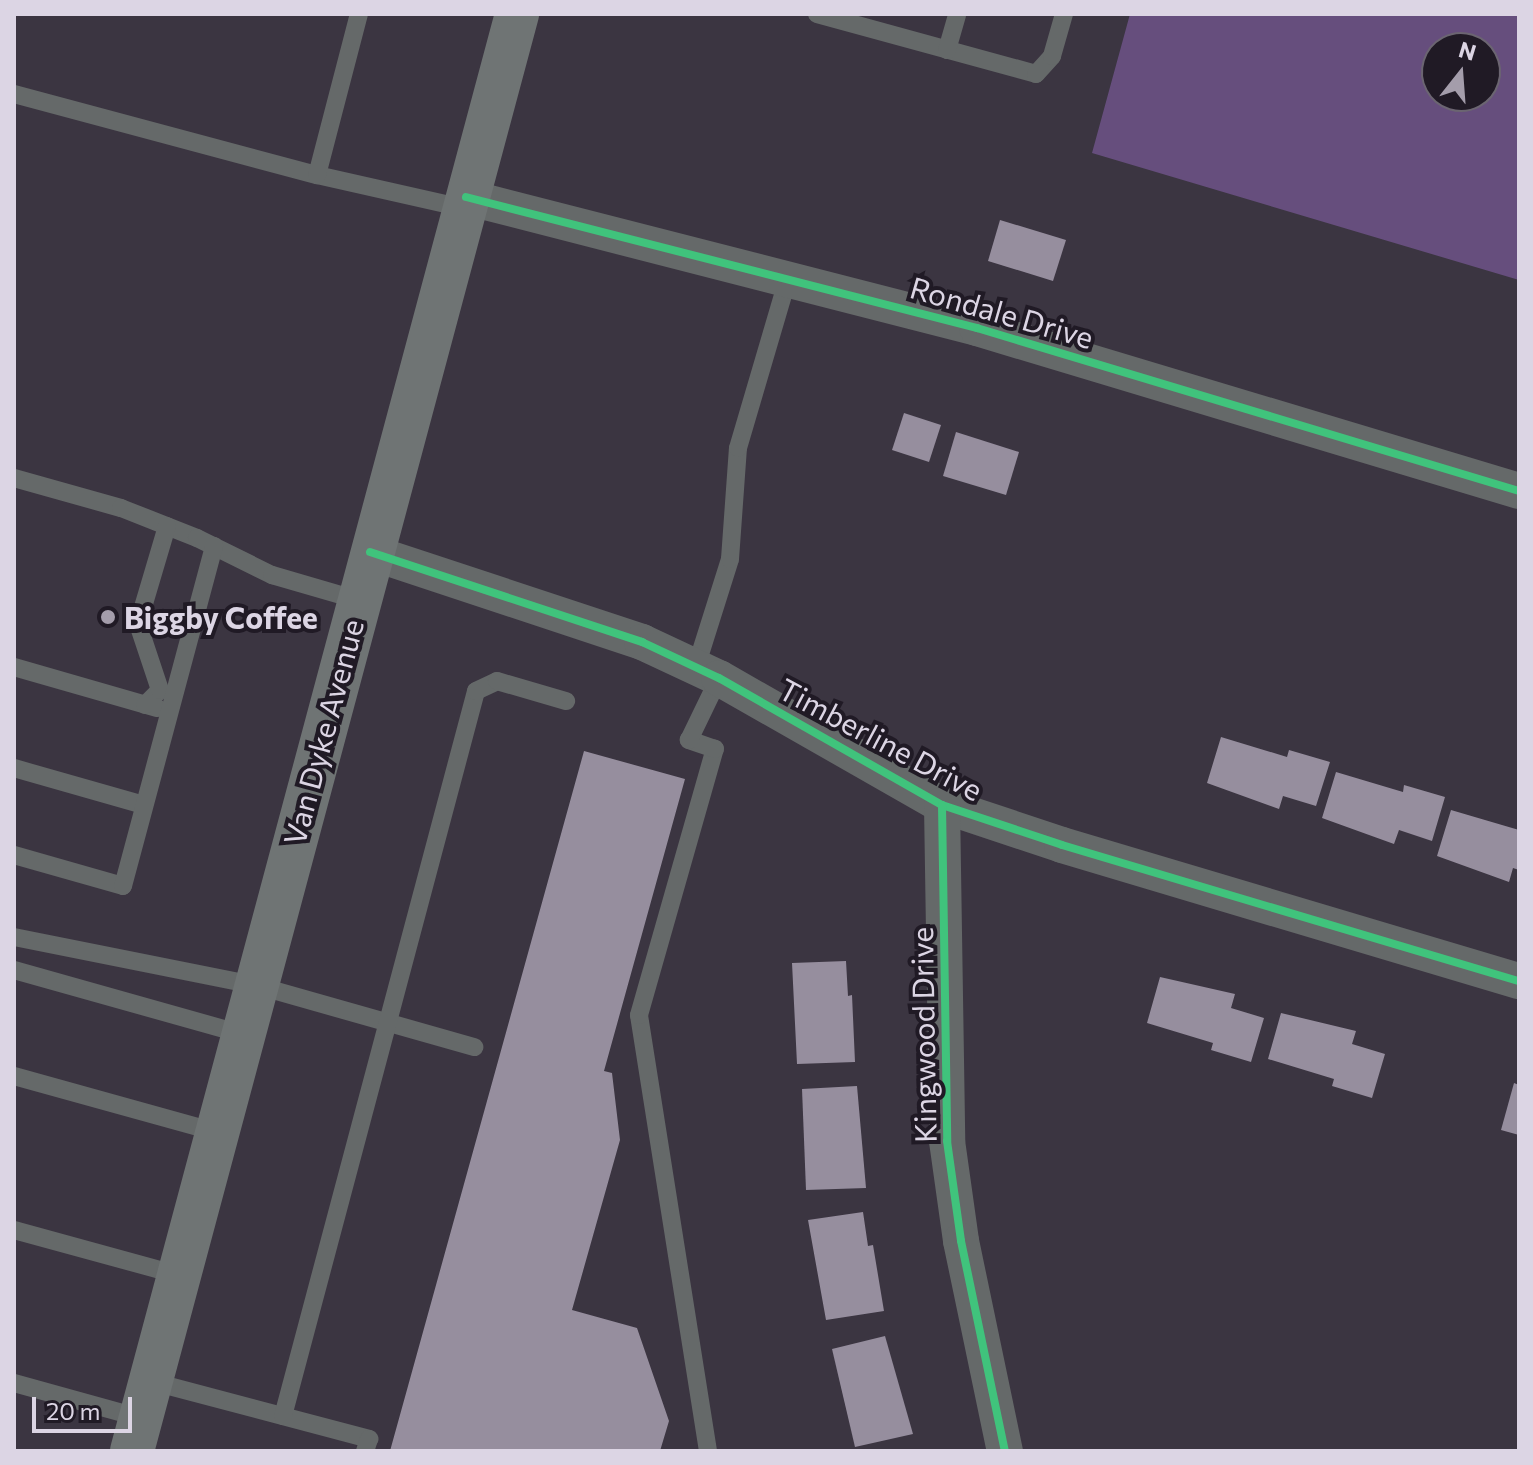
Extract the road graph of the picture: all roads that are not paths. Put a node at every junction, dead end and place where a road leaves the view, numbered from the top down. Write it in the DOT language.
graph roads {
  1 [pos="359,14"];
  2 [pos="517,14"];
  3 [pos="817,14"];
  4 [pos="957,14"];
  5 [pos="1064,14"];
  6 [pos="947,50"];
  7 [pos="14,94"];
  8 [pos="317,175"];
  9 [pos="464,202"];
  10 [pos="787,281"];
  11 [pos="14,478"];
  12 [pos="1519,491"];
  13 [pos="167,526"];
  14 [pos="214,546"];
  15 [pos="370,552"];
  16 [pos="358,600"];
  17 [pos="14,667"];
  18 [pos="707,673"];
  19 [pos="566,701"];
  20 [pos="145,705"];
  21 [pos="168,712"];
  22 [pos="14,768"];
  23 [pos="144,805"];
  24 [pos="942,805"];
  25 [pos="14,855"];
  26 [pos="14,937"];
  27 [pos="14,970"];
  28 [pos="1519,981"];
  29 [pos="255,985"];
  30 [pos="388,1023"];
  31 [pos="242,1034"];
  32 [pos="474,1047"];
  33 [pos="14,1076"];
  34 [pos="216,1132"];
  35 [pos="14,1230"];
  36 [pos="178,1275"];
  37 [pos="14,1383"];
  38 [pos="283,1416"];
  39 [pos="141,1417"];
  40 [pos="365,1451"];
  41 [pos="708,1451"];
  42 [pos="1005,1451"];
  1 -- 8 [label="lane"];
  2 -- 9 [label="main road, Van Dyke Avenue"];
  3 -- 6 [label="lane"];
  4 -- 6 [label="lane"];
  5 -- 6 [label="lane"];
  7 -- 8 [label="lane"];
  8 -- 9 [label="lane"];
  9 -- 10 [label="street, Rondale Drive"];
  9 -- 15 [label="main road, Van Dyke Avenue"];
  10 -- 12 [label="street, Rondale Drive"];
  10 -- 18 [label="lane"];
  11 -- 13 [label="lane"];
  13 -- 14 [label="lane"];
  13 -- 20 [label="lane"];
  14 -- 16 [label="lane"];
  14 -- 21 [label="lane"];
  15 -- 16 [label="main road, Van Dyke Avenue"];
  15 -- 18 [label="street, Timberline Drive"];
  16 -- 29 [label="main road, Van Dyke Avenue"];
  17 -- 20 [label="lane"];
  18 -- 24 [label="street, Timberline Drive"];
  18 -- 41 [label="lane"];
  19 -- 30 [label="lane"];
  20 -- 21 [label="lane"];
  21 -- 23 [label="lane"];
  22 -- 23 [label="lane"];
  23 -- 25 [label="lane"];
  24 -- 28 [label="street, Timberline Drive"];
  24 -- 42 [label="street, Kingwood Drive"];
  26 -- 29 [label="lane"];
  27 -- 31 [label="lane"];
  29 -- 30 [label="lane"];
  29 -- 31 [label="main road, Van Dyke Avenue"];
  30 -- 32 [label="lane"];
  30 -- 38 [label="lane"];
  31 -- 34 [label="main road, Van Dyke Avenue"];
  33 -- 34 [label="lane"];
  34 -- 36 [label="main road, Van Dyke Avenue"];
  35 -- 36 [label="lane"];
  36 -- 39 [label="main road, Van Dyke Avenue"];
  37 -- 39 [label="lane"];
  38 -- 39 [label="lane"];
  38 -- 40 [label="lane"];
}
